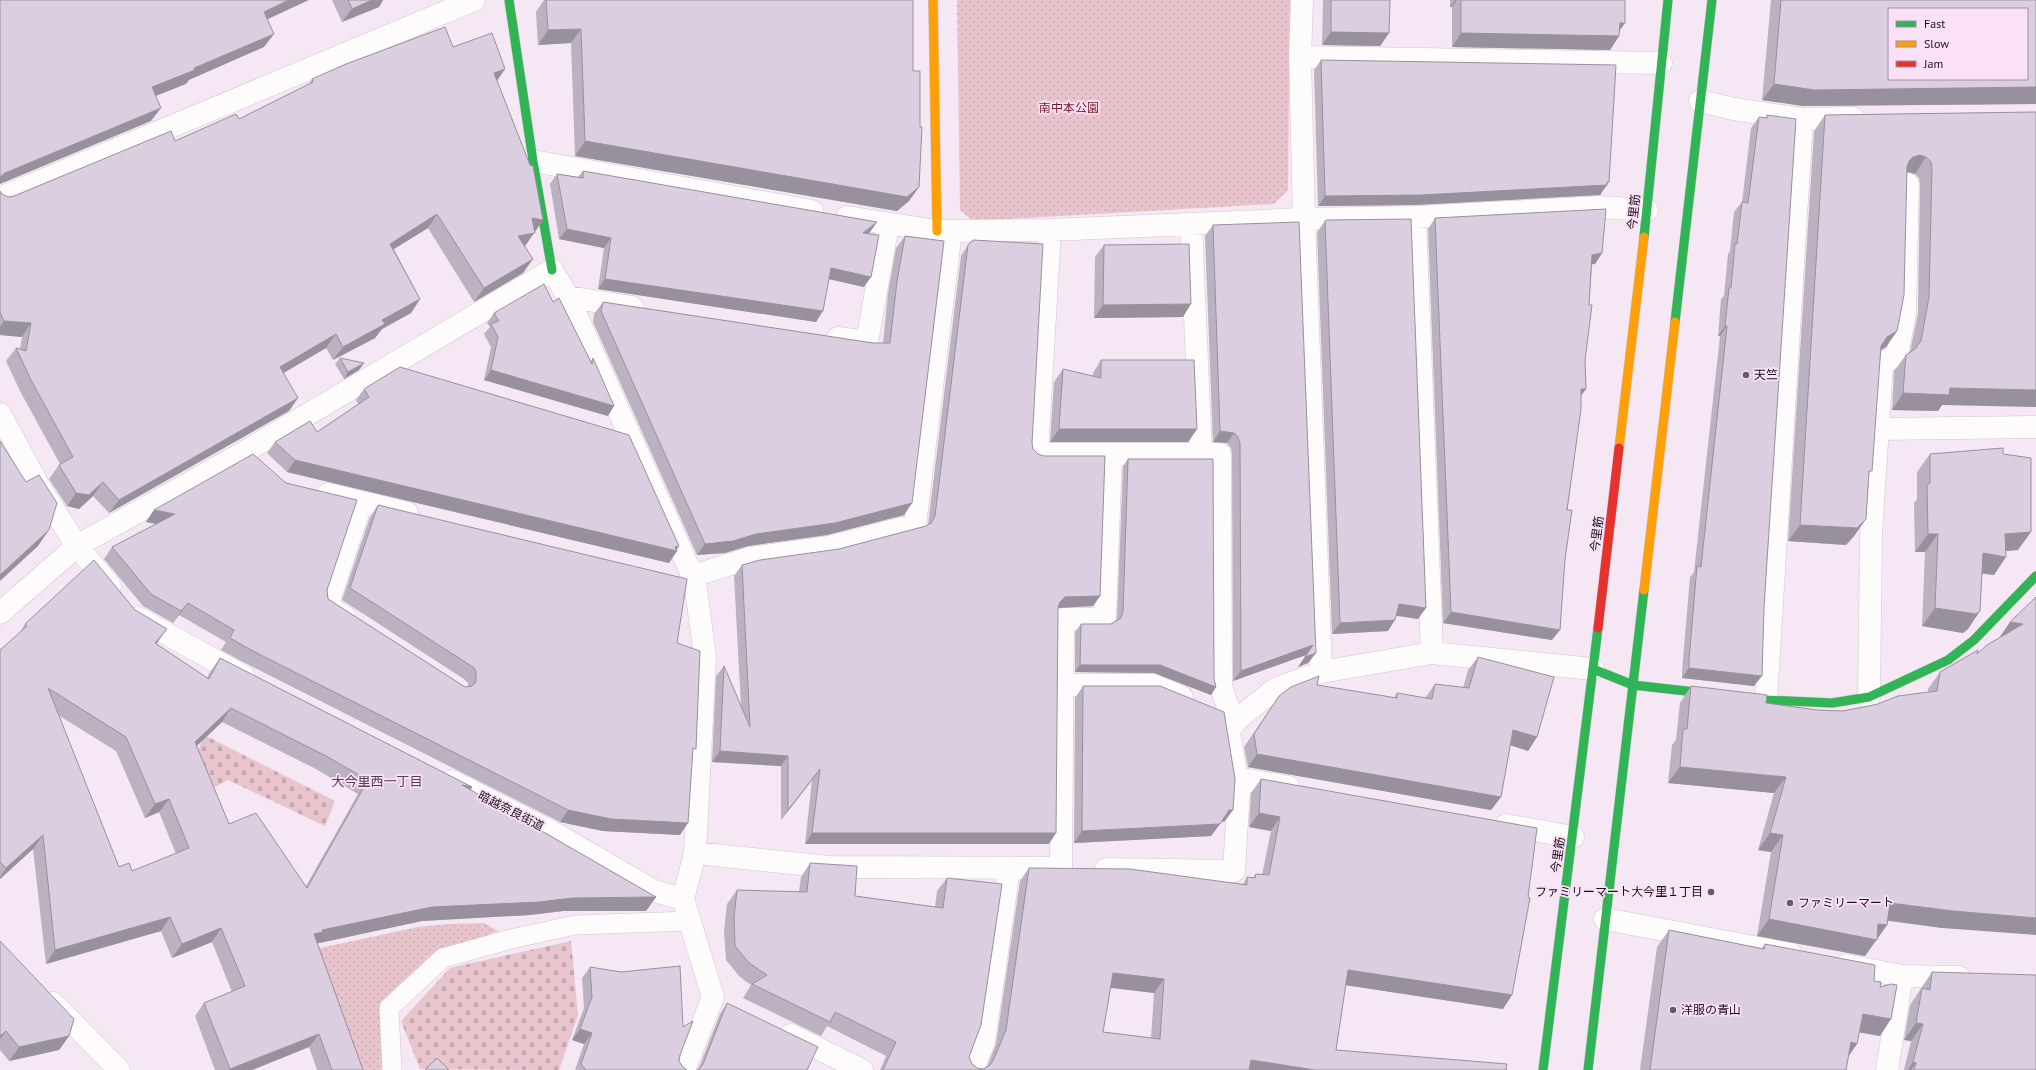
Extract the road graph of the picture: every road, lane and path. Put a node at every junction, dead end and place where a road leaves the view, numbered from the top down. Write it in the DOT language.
graph roads {
  1 [pos="474,0"];
  2 [pos="509,0"];
  3 [pos="933,0"];
  4 [pos="1302,0"];
  5 [pos="1668,0"];
  6 [pos="1712,0"];
  7 [pos="1300,57"];
  8 [pos="1661,63"];
  9 [pos="1700,100"];
  10 [pos="1870,118"];
  11 [pos="1802,119"];
  12 [pos="533,161"];
  13 [pos="1908,184"];
  14 [pos="0,198"];
  15 [pos="1647,210"];
  16 [pos="1415,216"];
  17 [pos="1304,219"];
  18 [pos="888,224"];
  19 [pos="1191,224"];
  20 [pos="1050,230"];
  21 [pos="944,231"];
  22 [pos="552,270"];
  23 [pos="568,297"];
  24 [pos="655,310"];
  25 [pos="820,335"];
  26 [pos="392,366"];
  27 [pos="414,372"];
  28 [pos="0,414"];
  29 [pos="2036,427"];
  30 [pos="608,429"];
  31 [pos="1879,429"];
  32 [pos="630,436"];
  33 [pos="246,451"];
  34 [pos="1111,454"];
  35 [pos="1201,454"];
  36 [pos="264,467"];
  37 [pos="311,490"];
  38 [pos="363,503"];
  39 [pos="425,517"];
  40 [pos="76,546"];
  41 [pos="2036,576"];
  42 [pos="687,578"];
  43 [pos="0,613"];
  44 [pos="361,626"];
  45 [pos="1432,653"];
  46 [pos="1593,669"];
  47 [pos="1321,672"];
  48 [pos="258,684"];
  49 [pos="1062,685"];
  50 [pos="1633,685"];
  51 [pos="1869,697"];
  52 [pos="1766,700"];
  53 [pos="1232,720"];
  54 [pos="434,772"];
  55 [pos="1237,778"];
  56 [pos="1308,790"];
  57 [pos="1488,822"];
  58 [pos="1573,837"];
  59 [pos="695,853"];
  60 [pos="1061,868"];
  61 [pos="1009,869"];
  62 [pos="683,899"];
  63 [pos="1605,918"];
  64 [pos="690,921"];
  65 [pos="1902,976"];
  66 [pos="1981,978"];
  67 [pos="38,988"];
  68 [pos="713,997"];
  69 [pos="734,1007"];
  70 [pos="770,1025"];
  71 [pos="112,1069"];
  72 [pos="392,1070"];
  73 [pos="684,1070"];
  74 [pos="862,1070"];
  75 [pos="972,1070"];
  76 [pos="1542,1070"];
  77 [pos="1588,1070"];
  78 [pos="1887,1070"];
  1 -- 14 [label="street"];
  2 -- 12 [label="main road"];
  3 -- 21 [label="main road"];
  4 -- 7 [label="street"];
  5 -- 8 [label="main road, 今里筋"];
  6 -- 9 [label="main road"];
  7 -- 8 [label="street"];
  7 -- 17 [label="street"];
  8 -- 15 [label="main road, 今里筋"];
  9 -- 11 [label="street"];
  9 -- 50 [label="main road"];
  10 -- 11 [label="street"];
  11 -- 52 [label="street"];
  12 -- 18 [label="street"];
  12 -- 22 [label="main road"];
  13 -- 31 [label="street"];
  15 -- 16 [label="street"];
  15 -- 46 [label="main road, 今里筋"];
  16 -- 17 [label="street"];
  16 -- 45 [label="street"];
  17 -- 19 [label="street"];
  17 -- 47 [label="street"];
  18 -- 21 [label="street"];
  18 -- 25 [label="street"];
  19 -- 20 [label="street"];
  19 -- 35 [label="street"];
  20 -- 21 [label="street"];
  20 -- 34 [label="street"];
  21 -- 42 [label="street"];
  22 -- 23 [label="street"];
  22 -- 26 [label="street"];
  23 -- 24 [label="street"];
  23 -- 32 [label="street"];
  26 -- 27 [label="street"];
  26 -- 33 [label="street"];
  28 -- 40 [label="street"];
  29 -- 31 [label="street"];
  30 -- 32 [label="street"];
  31 -- 51 [label="street"];
  32 -- 42 [label="street"];
  33 -- 36 [label="street"];
  33 -- 40 [label="street"];
  34 -- 35 [label="street"];
  34 -- 49 [label="street"];
  35 -- 53 [label="street"];
  37 -- 38 [label="street"];
  38 -- 39 [label="street"];
  38 -- 44 [label="lane"];
  40 -- 43 [label="street"];
  40 -- 48 [label="street"];
  41 -- 51 [label="main road"];
  42 -- 59 [label="street"];
  45 -- 46 [label="street"];
  45 -- 47 [label="street"];
  46 -- 50 [label="main road"];
  46 -- 58 [label="main road, 今里筋"];
  47 -- 53 [label="street"];
  49 -- 53 [label="street"];
  49 -- 60 [label="street"];
  50 -- 52 [label="main road"];
  50 -- 63 [label="main road"];
  51 -- 52 [label="main road"];
  53 -- 55 [label="street"];
  54 -- 62 [label="street, 暗越奈良街道"];
  55 -- 56 [label="street"];
  55 -- 60 [label="street"];
  57 -- 58 [label="street"];
  58 -- 76 [label="main road, 今里筋"];
  59 -- 61 [label="street"];
  59 -- 62 [label="street"];
  60 -- 61 [label="street"];
  61 -- 75 [label="street"];
  62 -- 64 [label="street"];
  63 -- 65 [label="street"];
  63 -- 77 [label="main road"];
  64 -- 68 [label="street"];
  64 -- 72 [label="lane"];
  65 -- 66 [label="street"];
  65 -- 78 [label="street"];
  67 -- 71 [label="street"];
  68 -- 69 [label="street"];
  68 -- 73 [label="street"];
  70 -- 74 [label="street"];
}
